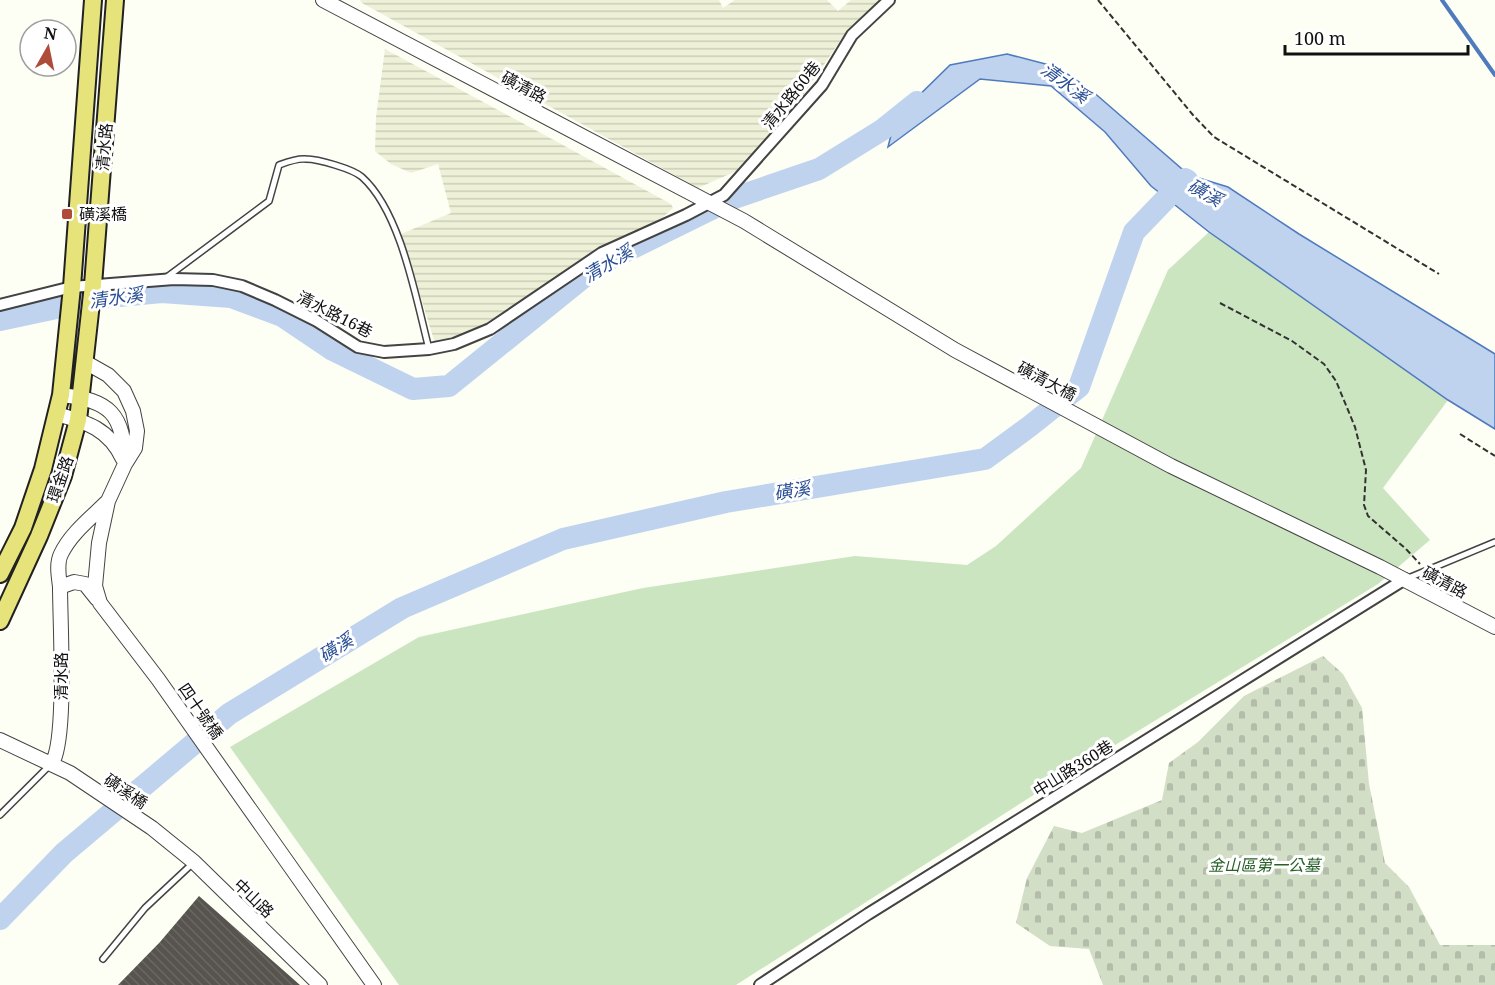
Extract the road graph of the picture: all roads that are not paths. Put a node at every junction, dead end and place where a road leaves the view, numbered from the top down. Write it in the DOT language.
graph roads {
  1 [pos="93,0"];
  2 [pos="116,0"];
  3 [pos="323,0"];
  4 [pos="889,0"];
  5 [pos="709,204"];
  6 [pos="164,280"];
  7 [pos="71,290"];
  8 [pos="92,290"];
  9 [pos="0,305"];
  10 [pos="429,349"];
  11 [pos="85,362"];
  12 [pos="61,395"];
  13 [pos="81,397"];
  14 [pos="56,414"];
  15 [pos="78,420"];
  16 [pos="125,464"];
  17 [pos="108,501"];
  18 [pos="1495,542"];
  19 [pos="1380,567"];
  20 [pos="0,574"];
  21 [pos="1405,579"];
  22 [pos="60,587"];
  23 [pos="100,603"];
  24 [pos="0,621"];
  25 [pos="1495,627"];
  26 [pos="158,679"];
  27 [pos="0,740"];
  28 [pos="52,763"];
  29 [pos="0,814"];
  30 [pos="164,837"];
  31 [pos="194,862"];
  32 [pos="103,960"];
  33 [pos="320,985"];
  34 [pos="374,985"];
  35 [pos="760,985"];
  1 -- 7 [label="main road, 清水路"];
  2 -- 8 [label="main road, 清水路"];
  3 -- 5 [label="street, 磺清路"];
  4 -- 5 [label="street, 清水路60巷"];
  5 -- 10 [label="street, 清水路16巷"];
  5 -- 19 [label="street, 磺清大橋"];
  6 -- 8 [label="street, 清水路16巷"];
  6 -- 10 [label="street, 清水路16巷"];
  6 -- 10 [label="lane"];
  7 -- 8 [label="street, 清水路16巷"];
  7 -- 9 [label="street, 清水路16巷"];
  7 -- 12 [label="main road, 清水路"];
  8 -- 11 [label="main road, 清水路"];
  11 -- 13 [label="main road"];
  11 -- 16 [label="street, 清水路"];
  12 -- 13 [label="street"];
  12 -- 14 [label="main road"];
  13 -- 15 [label="main road"];
  13 -- 16 [label="street"];
  14 -- 15 [label="street"];
  14 -- 20 [label="main road, 環金路"];
  15 -- 16 [label="street"];
  15 -- 24 [label="main road, 環金路"];
  16 -- 17 [label="street, 清水路"];
  17 -- 22 [label="street, 清水路"];
  17 -- 23 [label="street, 清水路"];
  18 -- 21 [label="lane"];
  19 -- 21 [label="street, 磺清路"];
  21 -- 25 [label="street, 磺清路"];
  21 -- 35 [label="street, 中山路360巷"];
  22 -- 23 [label="street, 清水路"];
  22 -- 28 [label="street, 清水路"];
  23 -- 26 [label="street, 清水路"];
  26 -- 34 [label="street, 四十號橋"];
  27 -- 28 [label="street, 磺溪橋"];
  28 -- 29 [label="lane"];
  28 -- 30 [label="street, 磺溪橋"];
  30 -- 31 [label="street, 中山路"];
  31 -- 32 [label="lane"];
  31 -- 33 [label="street, 中山路"];
}
